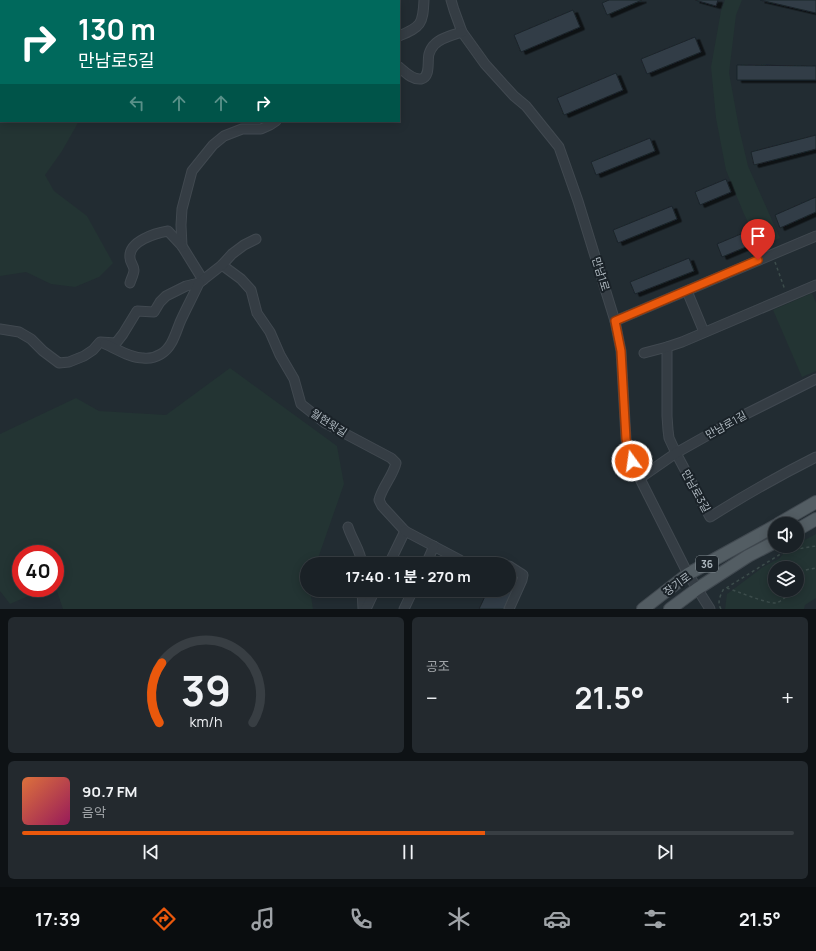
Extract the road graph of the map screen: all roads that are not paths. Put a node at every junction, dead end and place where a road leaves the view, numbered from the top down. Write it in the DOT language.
graph roads {
  1 [pos="424,0"];
  2 [pos="451,0"];
  3 [pos="462,32"];
  4 [pos="400,36"];
  5 [pos="400,68"];
  6 [pos="274,122"];
  7 [pos="816,236"];
  8 [pos="256,239"];
  9 [pos="182,246"];
  10 [pos="222,265"];
  11 [pos="201,282"];
  12 [pos="130,283"];
  13 [pos="816,285"];
  14 [pos="687,291"];
  15 [pos="615,321"];
  16 [pos="0,329"];
  17 [pos="704,332"];
  18 [pos="100,342"];
  19 [pos="667,347"];
  20 [pos="644,353"];
  21 [pos="816,379"];
  22 [pos="676,453"];
  23 [pos="816,457"];
  24 [pos="640,478"];
  25 [pos="816,502"];
  26 [pos="790,517"];
  27 [pos="816,519"];
  28 [pos="804,526"];
  29 [pos="348,527"];
  30 [pos="768,530"];
  31 [pos="406,531"];
  32 [pos="434,546"];
  33 [pos="768,546"];
  34 [pos="360,557"];
  35 [pos="393,557"];
  36 [pos="429,557"];
  37 [pos="454,557"];
  38 [pos="516,570"];
  39 [pos="688,574"];
  40 [pos="696,589"];
  41 [pos="516,593"];
  42 [pos="362,597"];
  43 [pos="372,597"];
  44 [pos="410,597"];
  45 [pos="514,597"];
  46 [pos="363,609"];
  47 [pos="366,609"];
  48 [pos="404,609"];
  49 [pos="509,609"];
  50 [pos="643,609"];
  51 [pos="670,609"];
  52 [pos="710,609"];
  1 -- 4 [label="street"];
  2 -- 3 [label="street, 만남1로"];
  3 -- 5 [label="street"];
  3 -- 15 [label="street, 만남1로"];
  6 -- 9 [label="street"];
  7 -- 14 [label="street"];
  8 -- 10 [label="street"];
  9 -- 11 [label="street"];
  9 -- 12 [label="street"];
  10 -- 11 [label="street"];
  10 -- 31 [label="street, 월현윗길"];
  11 -- 18 [label="street"];
  11 -- 18 [label="street"];
  13 -- 17 [label="street"];
  14 -- 15 [label="street"];
  14 -- 17 [label="street"];
  15 -- 24 [label="street, 만남1로"];
  16 -- 18 [label="street"];
  17 -- 19 [label="street"];
  19 -- 20 [label="street"];
  19 -- 22 [label="street, 만남로3길"];
  21 -- 22 [label="street, 만남로1길"];
  22 -- 23 [label="street, 만남로3길"];
  22 -- 24 [label="street, 만남로1길"];
  24 -- 39 [label="street, 만남1로"];
  25 -- 26 [label="main road"];
  27 -- 28 [label="main road"];
  29 -- 34 [label="street"];
  30 -- 39 [label="main road, 장기로 / 36"];
  31 -- 32 [label="street"];
  31 -- 35 [label="street"];
  32 -- 36 [label="street"];
  32 -- 37 [label="street"];
  33 -- 40 [label="main road, 장기로 / 36"];
  38 -- 41 [label="street"];
  39 -- 40 [label="street, 만남1로"];
  39 -- 50 [label="main road, 장기로 / 36"];
  40 -- 51 [label="main road, 장기로 / 36"];
  40 -- 52 [label="street, 만남1로"];
  42 -- 46 [label="street"];
  43 -- 47 [label="street"];
  44 -- 48 [label="street"];
  45 -- 49 [label="street"];
}
